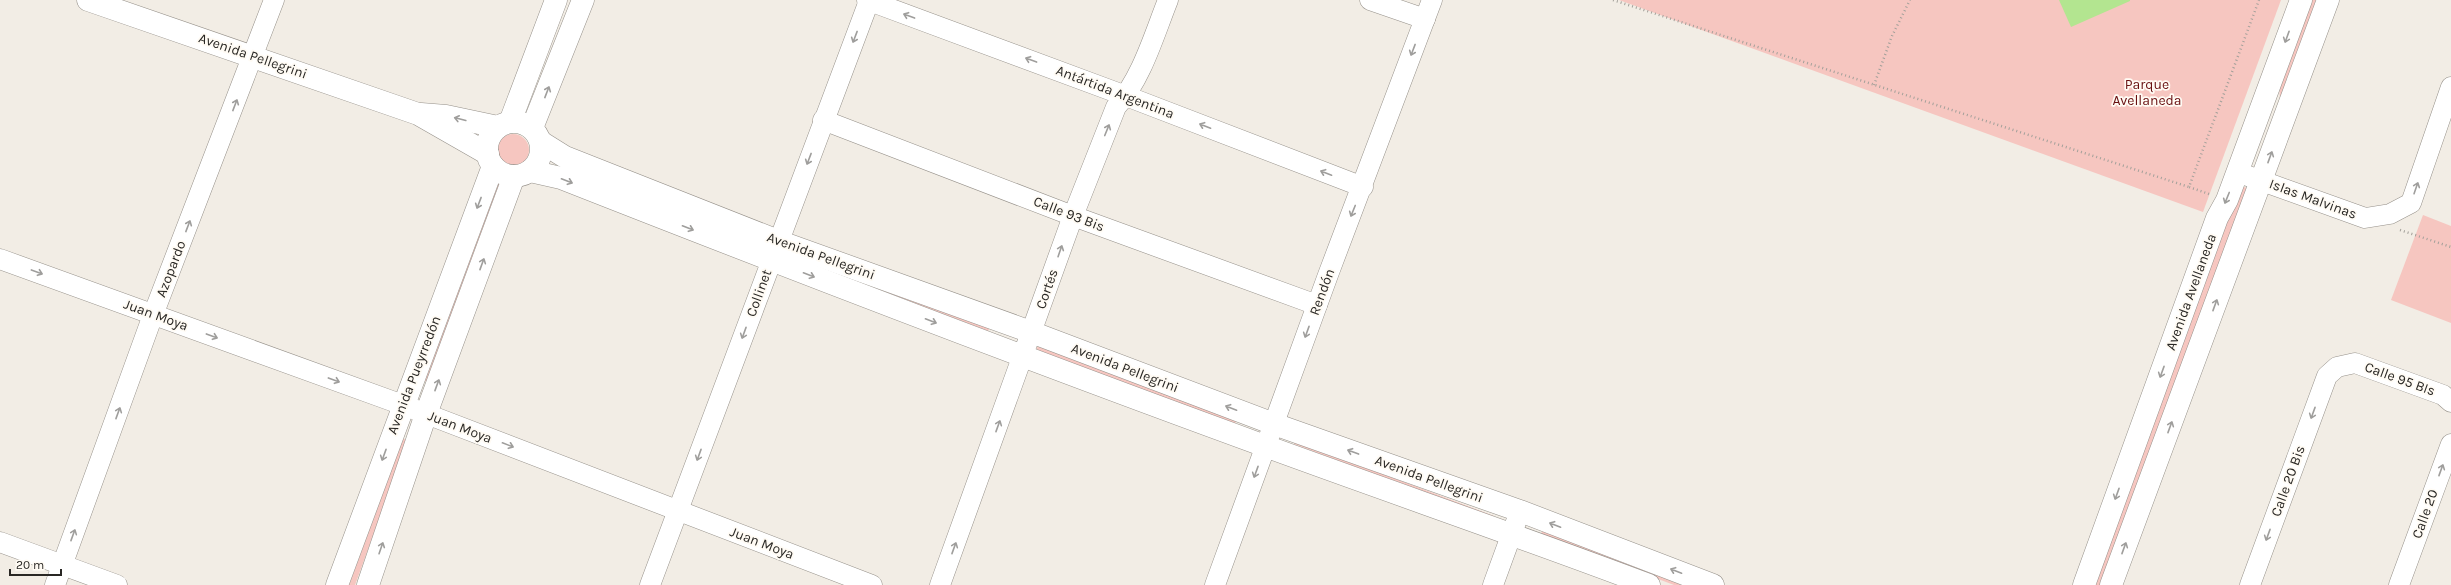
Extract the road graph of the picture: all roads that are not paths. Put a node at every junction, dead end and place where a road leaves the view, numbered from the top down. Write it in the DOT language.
graph roads {
  1 [pos="88,0"];
  2 [pos="274,0"];
  3 [pos="556,0"];
  4 [pos="583,0"];
  5 [pos="868,0"];
  6 [pos="1168,0"];
  7 [pos="1370,0"];
  8 [pos="1432,0"];
  9 [pos="2301,0"];
  10 [pos="2328,0"];
  11 [pos="1425,18"];
  12 [pos="544,32"];
  13 [pos="567,41"];
  14 [pos="254,56"];
  15 [pos="2451,87"];
  16 [pos="1126,96"];
  17 [pos="418,114"];
  18 [pos="823,120"];
  19 [pos="504,124"];
  20 [pos="537,135"];
  21 [pos="490,160"];
  22 [pos="2236,172"];
  23 [pos="522,174"];
  24 [pos="2261,181"];
  25 [pos="1363,186"];
  26 [pos="1072,216"];
  27 [pos="778,241"];
  28 [pos="0,259"];
  29 [pos="771,261"];
  30 [pos="1317,305"];
  31 [pos="153,315"];
  32 [pos="1031,332"];
  33 [pos="1024,356"];
  34 [pos="2327,376"];
  35 [pos="2451,402"];
  36 [pos="403,405"];
  37 [pos="426,414"];
  38 [pos="1274,424"];
  39 [pos="2451,444"];
  40 [pos="1265,446"];
  41 [pos="679,511"];
  42 [pos="1520,511"];
  43 [pos="1511,533"];
  44 [pos="0,542"];
  45 [pos="63,564"];
  46 [pos="55,585"];
  47 [pos="117,585"];
  48 [pos="337,585"];
  49 [pos="368,585"];
  50 [pos="650,585"];
  51 [pos="872,585"];
  52 [pos="940,585"];
  53 [pos="1214,585"];
  54 [pos="1493,585"];
  55 [pos="1649,585"];
  56 [pos="1712,585"];
  57 [pos="2084,585"];
  58 [pos="2111,585"];
  59 [pos="2250,585"];
  60 [pos="2399,585"];
  1 -- 14 [label="main road, Avenida Pellegrini"];
  2 -- 14 [label="street, Azopardo"];
  3 -- 12 [label="main road"];
  4 -- 13 [label="main road"];
  16 -- 5 [label="street, Antártida Argentina, one-way"];
  5 -- 18 [label="street, Collinet, one-way"];
  6 -- 16 [label="street, Cortés"];
  7 -- 11 [label="street"];
  8 -- 11 [label="street, Rendón"];
  9 -- 22 [label="main road, Avenida Avellaneda, one-way"];
  24 -- 10 [label="main road, Avenida Avellaneda, one-way"];
  11 -- 25 [label="street, Rendón, one-way"];
  12 -- 13 [label="main road"];
  12 -- 19 [label="main road"];
  20 -- 13 [label="main road, one-way"];
  14 -- 17 [label="main road, Avenida Pellegrini"];
  31 -- 14 [label="street, Azopardo, one-way"];
  24 -- 15 [label="street, Islas Malvinas, one-way"];
  25 -- 16 [label="street, Antártida Argentina, one-way"];
  26 -- 16 [label="street, Cortés, one-way"];
  19 -- 17 [label="main road, Avenida Pellegrini, one-way"];
  17 -- 21 [label="main road, Avenida Pellegrini"];
  18 -- 26 [label="street, Calle 93 Bis"];
  18 -- 27 [label="street, Collinet, one-way"];
  19 -- 20 [label="main road"];
  19 -- 21 [label="main road"];
  20 -- 23 [label="main road"];
  20 -- 27 [label="main road, Avenida Pellegrini"];
  21 -- 23 [label="main road"];
  21 -- 36 [label="main road, Avenida Pueyrredón, one-way"];
  22 -- 24 [label="street, Islas Malvinas"];
  22 -- 57 [label="main road, Avenida Avellaneda, one-way"];
  23 -- 29 [label="main road, Avenida Pellegrini, one-way"];
  37 -- 23 [label="main road, Avenida Pueyrredón, one-way"];
  58 -- 24 [label="main road, Avenida Avellaneda, one-way"];
  25 -- 30 [label="street, Rendón, one-way"];
  26 -- 30 [label="street, Calle 93 Bis"];
  32 -- 26 [label="street, Cortés, one-way"];
  27 -- 29 [label="street, Collinet"];
  27 -- 32 [label="main road, Avenida Pellegrini"];
  28 -- 31 [label="street, Juan Moya, one-way"];
  29 -- 33 [label="main road, Avenida Pellegrini, one-way"];
  29 -- 41 [label="street, Collinet, one-way"];
  30 -- 38 [label="street, Rendón, one-way"];
  31 -- 36 [label="street, Juan Moya, one-way"];
  45 -- 31 [label="street, Azopardo, one-way"];
  32 -- 33 [label="street, Cortés"];
  38 -- 32 [label="main road, Avenida Pellegrini, one-way"];
  33 -- 40 [label="main road, Avenida Pellegrini"];
  52 -- 33 [label="street, Cortés, one-way"];
  34 -- 35 [label="street, Calle 95 BIs"];
  34 -- 59 [label="street, Calle 20 Bis, one-way"];
  36 -- 37 [label="street, Juan Moya"];
  36 -- 48 [label="main road, Avenida Pueyrredón, one-way"];
  37 -- 41 [label="street, Juan Moya, one-way"];
  49 -- 37 [label="main road, Avenida Pueyrredón, one-way"];
  38 -- 40 [label="street, Rendón"];
  42 -- 38 [label="main road, Avenida Pellegrini, one-way"];
  60 -- 39 [label="street, Calle 20, one-way"];
  40 -- 43 [label="main road, Avenida Pellegrini"];
  40 -- 53 [label="street, Rendón, one-way"];
  41 -- 50 [label="street, Collinet"];
  41 -- 51 [label="street, Juan Moya"];
  42 -- 43 [label="street"];
  56 -- 42 [label="main road, Avenida Pellegrini, one-way"];
  43 -- 54 [label="street"];
  43 -- 55 [label="main road, Avenida Pellegrini"];
  44 -- 45 [label="street"];
  45 -- 46 [label="street, Azopardo"];
  45 -- 47 [label="street"];
}
